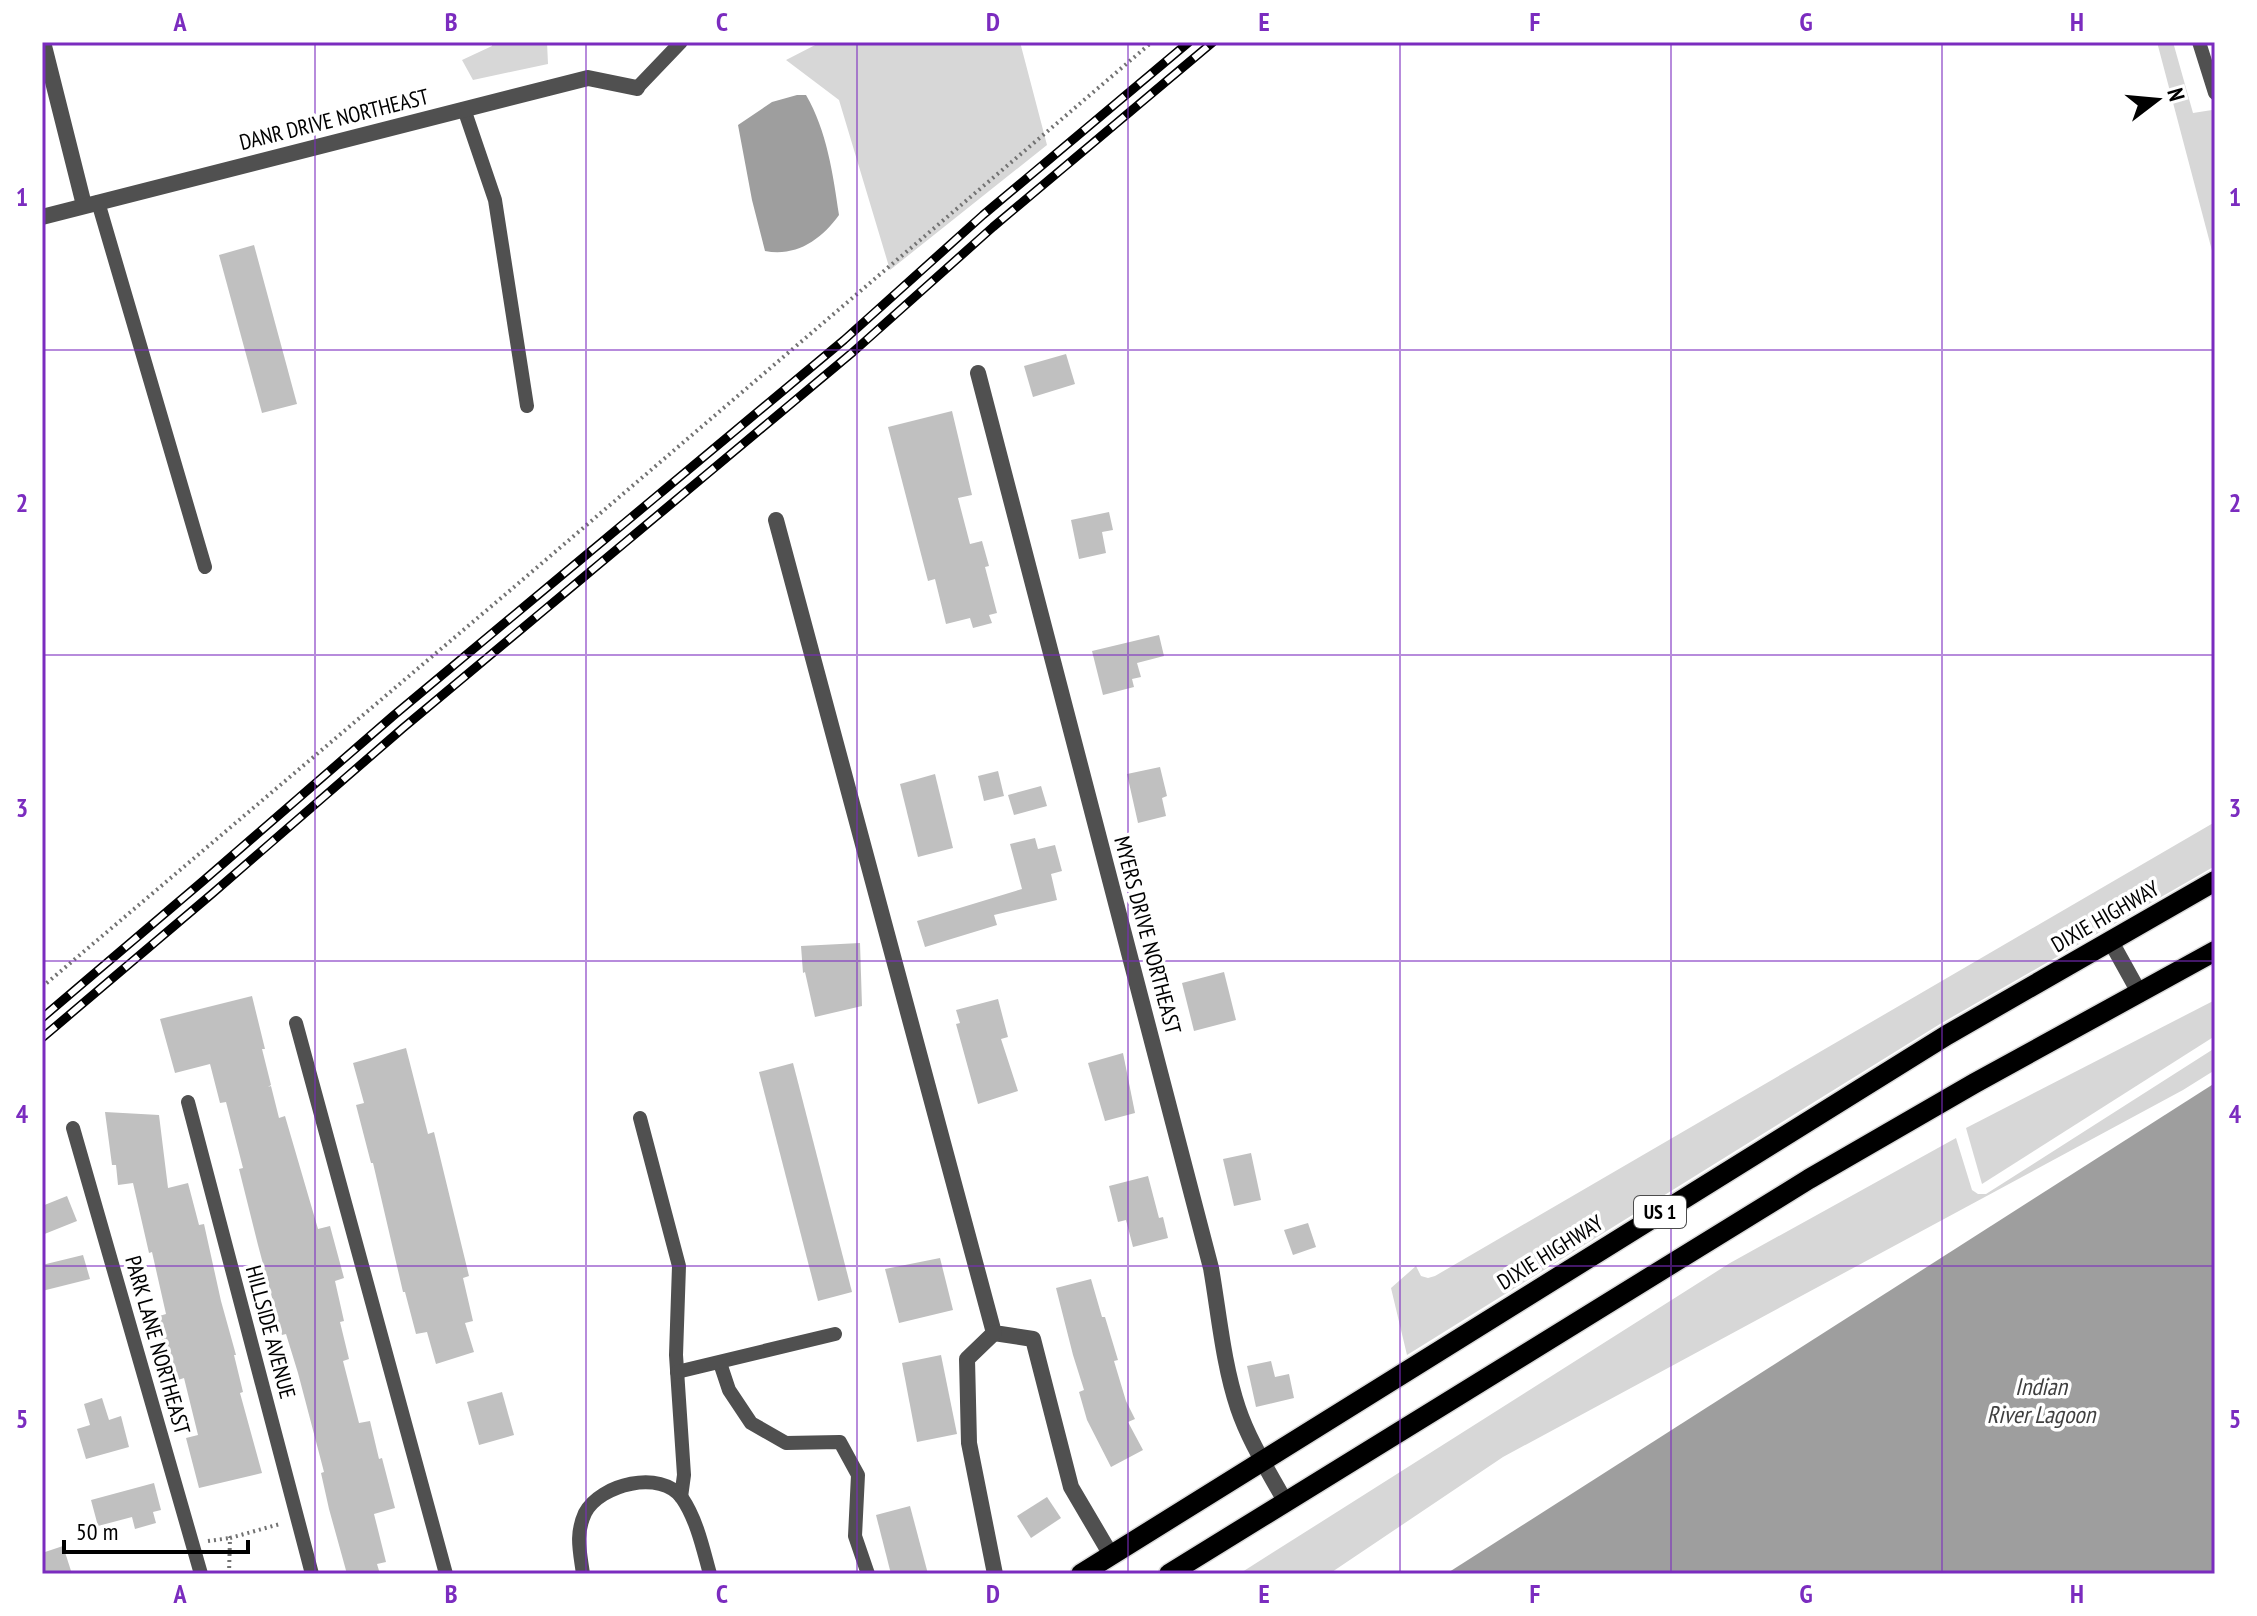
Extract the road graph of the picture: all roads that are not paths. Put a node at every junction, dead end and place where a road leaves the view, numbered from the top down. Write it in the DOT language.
graph roads {
  1 [pos="43,42"];
  2 [pos="681,42"];
  3 [pos="2199,42"];
  4 [pos="637,88"];
  5 [pos="2215,93"];
  6 [pos="464,109"];
  7 [pos="91,204"];
  8 [pos="42,217"];
  9 [pos="978,373"];
  10 [pos="527,406"];
  11 [pos="776,520"];
  12 [pos="205,567"];
  13 [pos="2215,881"];
  14 [pos="2110,940"];
  15 [pos="2215,951"];
  16 [pos="2140,994"];
  17 [pos="296,1023"];
  18 [pos="188,1102"];
  19 [pos="640,1118"];
  20 [pos="73,1128"];
  21 [pos="994,1333"];
  22 [pos="835,1334"];
  23 [pos="720,1363"];
  24 [pos="677,1372"];
  25 [pos="1262,1461"];
  26 [pos="681,1497"];
  27 [pos="1286,1503"];
  28 [pos="1111,1555"];
  29 [pos="201,1574"];
  30 [pos="312,1574"];
  31 [pos="446,1574"];
  32 [pos="583,1574"];
  33 [pos="710,1574"];
  34 [pos="868,1574"];
  35 [pos="995,1574"];
  36 [pos="1081,1574"];
  37 [pos="1169,1574"];
  1 -- 7 [label="street"];
  2 -- 4 [label="lane"];
  3 -- 5 [label="lane"];
  4 -- 6 [label="street, DANR DRIVE NORTHEAST"];
  6 -- 7 [label="street, DANR DRIVE NORTHEAST"];
  6 -- 10 [label="lane"];
  7 -- 8 [label="street, DANR DRIVE NORTHEAST"];
  7 -- 12 [label="lane"];
  9 -- 25 [label="street, MYERS DRIVE NORTHEAST"];
  11 -- 21 [label="street"];
  13 -- 14 [label="main road, DIXIE HIGHWAY / US 1"];
  14 -- 16 [label="street"];
  14 -- 25 [label="main road, DIXIE HIGHWAY / US 1"];
  15 -- 16 [label="main road, US 1"];
  16 -- 27 [label="main road, US 1"];
  17 -- 31 [label="lane"];
  18 -- 30 [label="lane, HILLSIDE AVENUE"];
  19 -- 24 [label="lane"];
  20 -- 29 [label="lane, PARK LANE NORTHEAST"];
  21 -- 28 [label="street"];
  21 -- 35 [label="street"];
  22 -- 23 [label="lane"];
  23 -- 24 [label="lane"];
  23 -- 34 [label="lane"];
  24 -- 26 [label="lane"];
  25 -- 27 [label="street, MYERS DRIVE NORTHEAST"];
  25 -- 28 [label="main road, DIXIE HIGHWAY / US 1"];
  26 -- 32 [label="lane"];
  26 -- 33 [label="lane"];
  27 -- 37 [label="main road, US 1"];
  28 -- 36 [label="main road, DIXIE HIGHWAY / US 1"];
}
